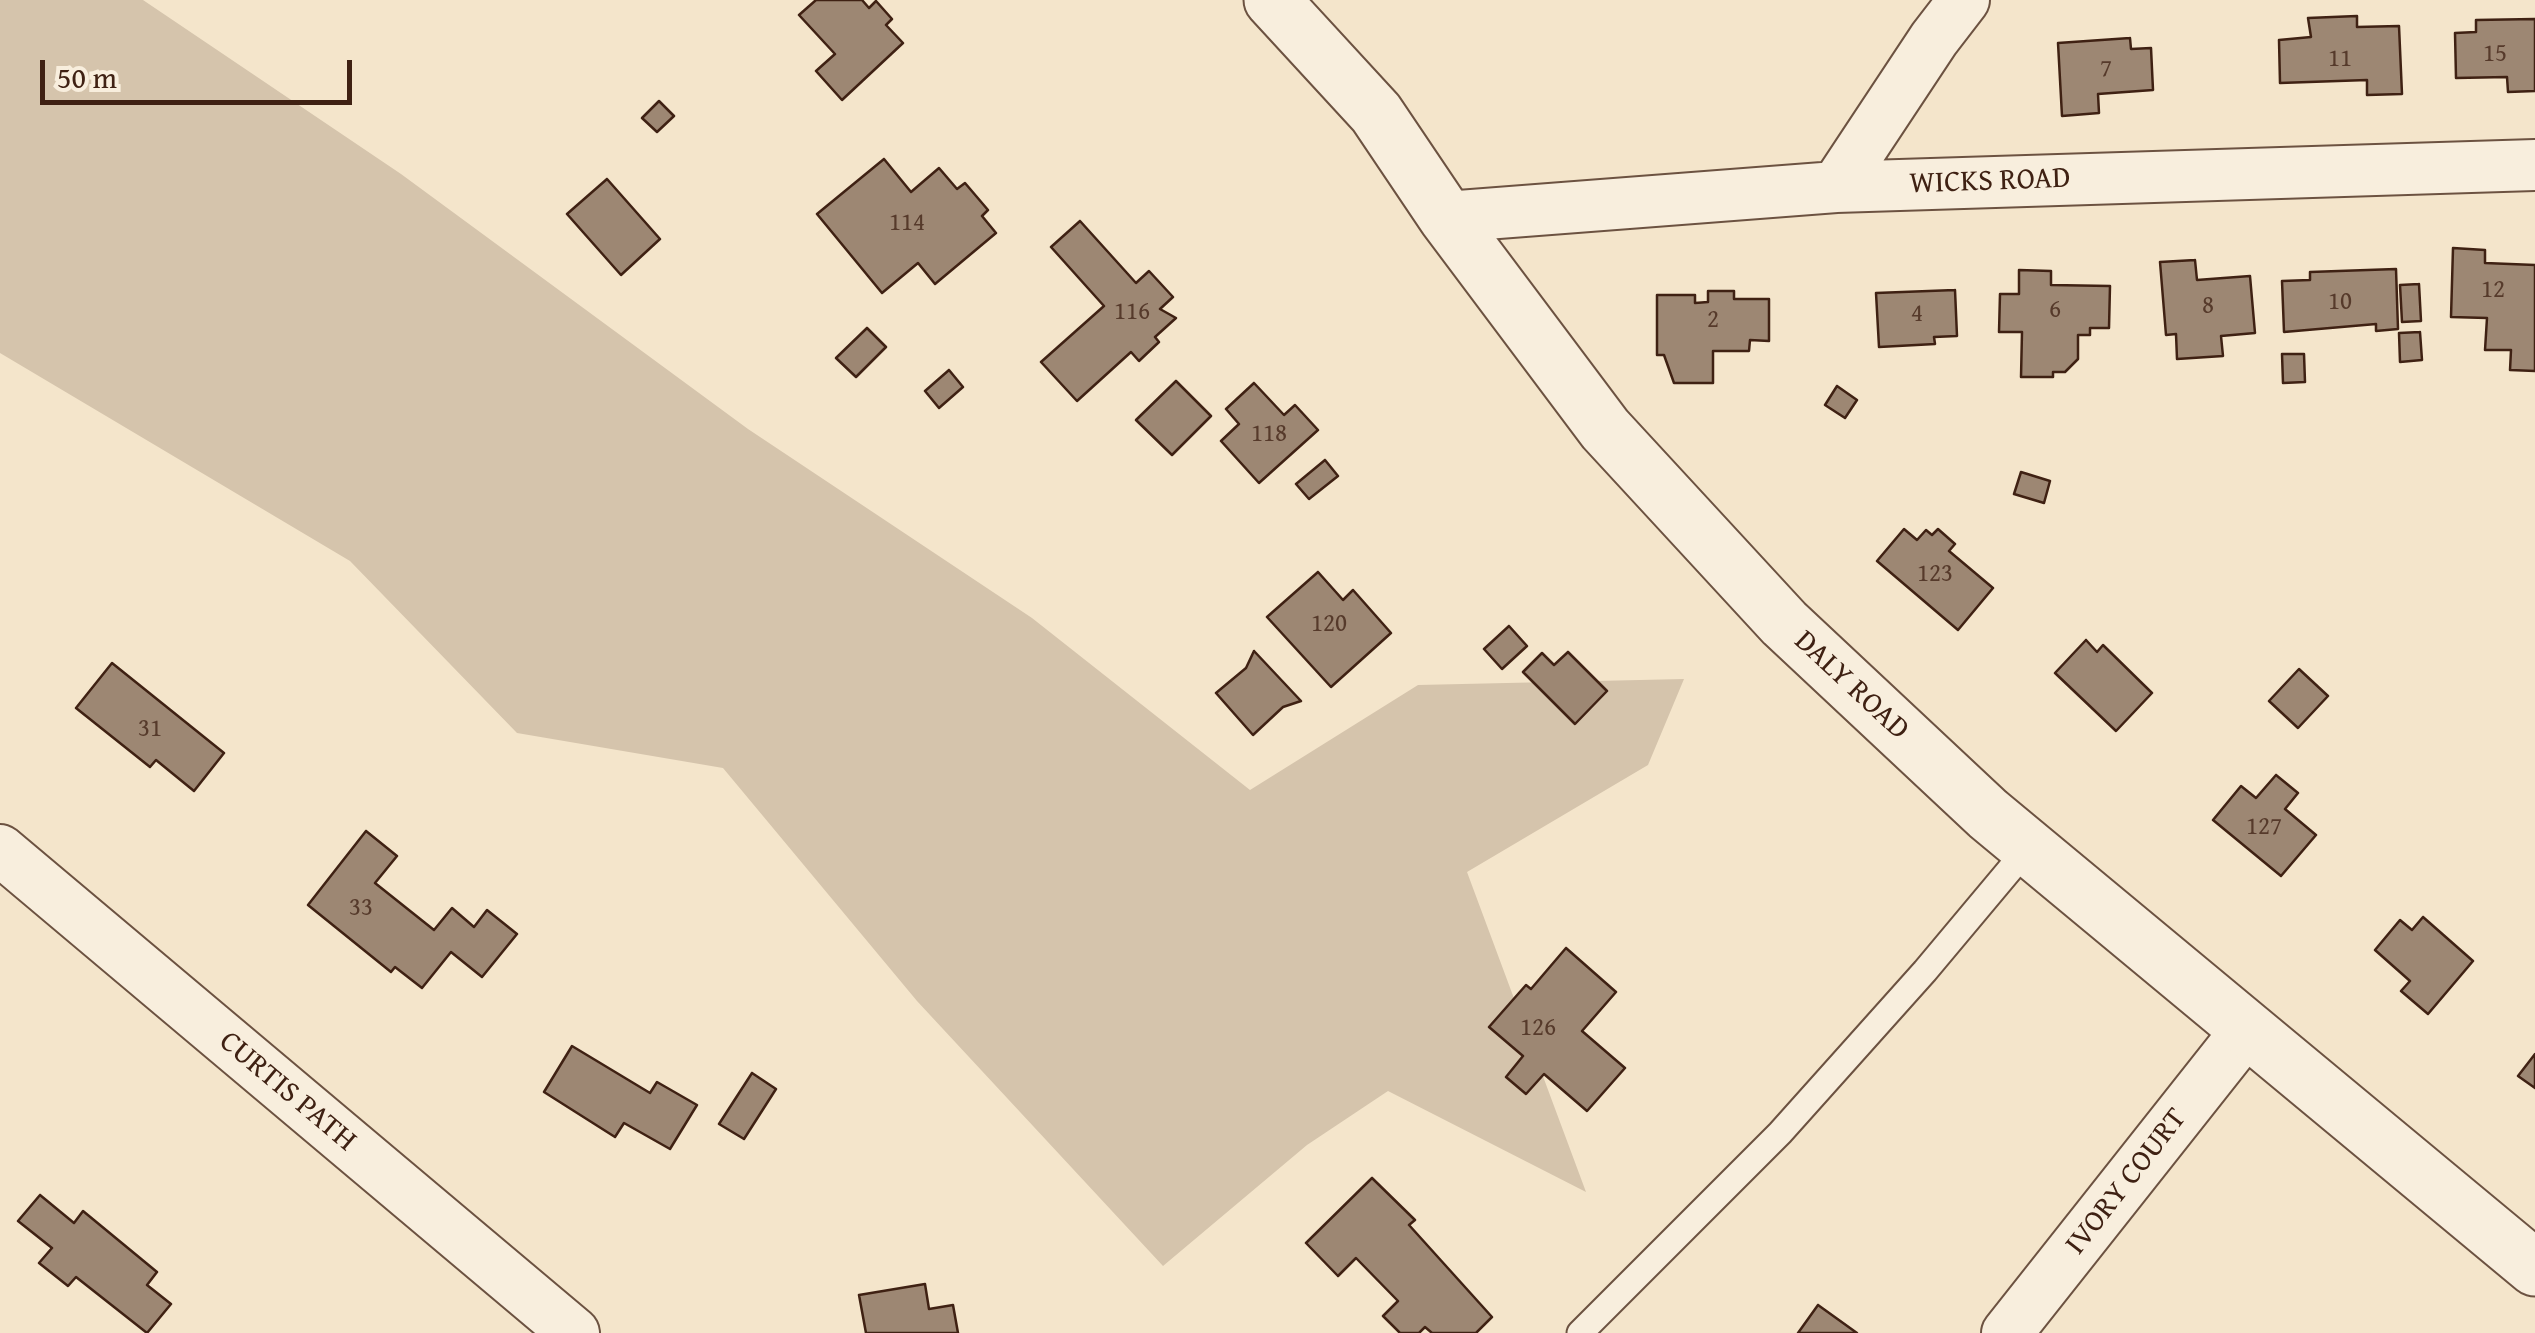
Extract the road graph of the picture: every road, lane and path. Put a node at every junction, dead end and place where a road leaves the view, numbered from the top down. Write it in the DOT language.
graph roads {
  1 [pos="1272,0"];
  2 [pos="1964,0"];
  3 [pos="2535,165"];
  4 [pos="1836,187"];
  5 [pos="1446,217"];
  6 [pos="2028,848"];
  7 [pos="0,850"];
  8 [pos="2246,1031"];
  9 [pos="2535,1268"];
  10 [pos="574,1333"];
  11 [pos="1580,1333"];
  12 [pos="2008,1333"];
  1 -- 5 [label="street, DALY ROAD"];
  2 -- 4 [label="street"];
  3 -- 4 [label="street, WICKS ROAD"];
  4 -- 5 [label="street, WICKS ROAD"];
  5 -- 6 [label="street, DALY ROAD"];
  6 -- 8 [label="street, DALY ROAD"];
  6 -- 11 [label="lane"];
  7 -- 10 [label="street, CURTIS PATH"];
  8 -- 9 [label="street, DALY ROAD"];
  8 -- 12 [label="street, IVORY COURT"];
}
